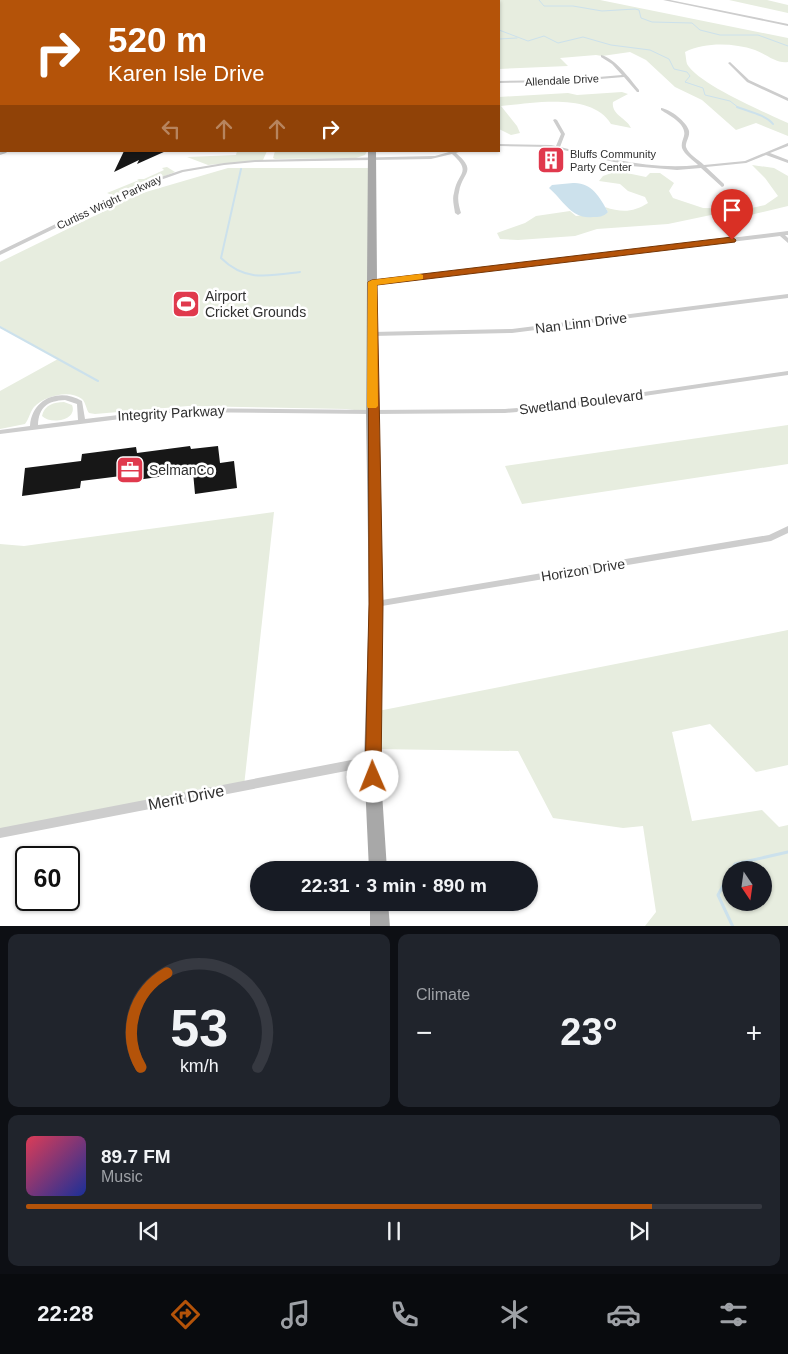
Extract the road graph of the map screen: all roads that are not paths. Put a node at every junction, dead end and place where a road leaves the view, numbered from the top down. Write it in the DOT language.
graph roads {
  1 [pos="666,0"];
  2 [pos="788,25"];
  3 [pos="602,56"];
  4 [pos="730,63"];
  5 [pos="625,76"];
  6 [pos="500,82"];
  7 [pos="638,91"];
  8 [pos="788,93"];
  9 [pos="777,95"];
  10 [pos="788,100"];
  11 [pos="663,109"];
  12 [pos="555,120"];
  13 [pos="500,144"];
  14 [pos="788,144"];
  15 [pos="558,147"];
  16 [pos="452,152"];
  17 [pos="270,153"];
  18 [pos="767,154"];
  19 [pos="372,155"];
  20 [pos="268,160"];
  21 [pos="788,162"];
  22 [pos="703,168"];
  23 [pos="722,185"];
  24 [pos="458,213"];
  25 [pos="788,233"];
  26 [pos="781,234"];
  27 [pos="788,241"];
  28 [pos="0,253"];
  29 [pos="372,282"];
  30 [pos="788,296"];
  31 [pos="372,334"];
  32 [pos="788,372"];
  33 [pos="372,412"];
  34 [pos="82,420"];
  35 [pos="34,428"];
  36 [pos="0,432"];
  37 [pos="788,529"];
  38 [pos="376,604"];
  39 [pos="372,761"];
  40 [pos="0,833"];
  41 [pos="378,861"];
  42 [pos="380,911"];
  43 [pos="380,926"];
  1 -- 2 [label="street"];
  3 -- 5 [label="street"];
  4 -- 9 [label="street"];
  5 -- 6 [label="street, Allendale Drive"];
  5 -- 7 [label="street"];
  8 -- 9 [label="street"];
  9 -- 10 [label="street"];
  11 -- 22 [label="street"];
  12 -- 15 [label="street"];
  13 -- 15 [label="street"];
  14 -- 18 [label="street"];
  15 -- 22 [label="street"];
  16 -- 19 [label="street, Curtiss Wright Parkway"];
  16 -- 24 [label="street"];
  17 -- 20 [label="street"];
  18 -- 21 [label="street"];
  18 -- 22 [label="street"];
  19 -- 20 [label="street, Curtiss Wright Parkway"];
  19 -- 29 [label="main road"];
  20 -- 28 [label="street, Curtiss Wright Parkway"];
  22 -- 23 [label="street"];
  25 -- 26 [label="street"];
  26 -- 27 [label="street"];
  26 -- 29 [label="street"];
  29 -- 31 [label="main road"];
  30 -- 31 [label="street, Nan Linn Drive"];
  31 -- 33 [label="main road"];
  32 -- 33 [label="street, Swetland Boulevard"];
  33 -- 34 [label="street, Integrity Parkway"];
  33 -- 38 [label="main road"];
  34 -- 35 [label="street, Integrity Parkway"];
  34 -- 35 [label="street"];
  35 -- 36 [label="street, Integrity Parkway"];
  37 -- 38 [label="street, Horizon Drive"];
  38 -- 39 [label="main road"];
  39 -- 40 [label="street, Merit Drive"];
  39 -- 41 [label="main road"];
  42 -- 43 [label="main road"];
}
